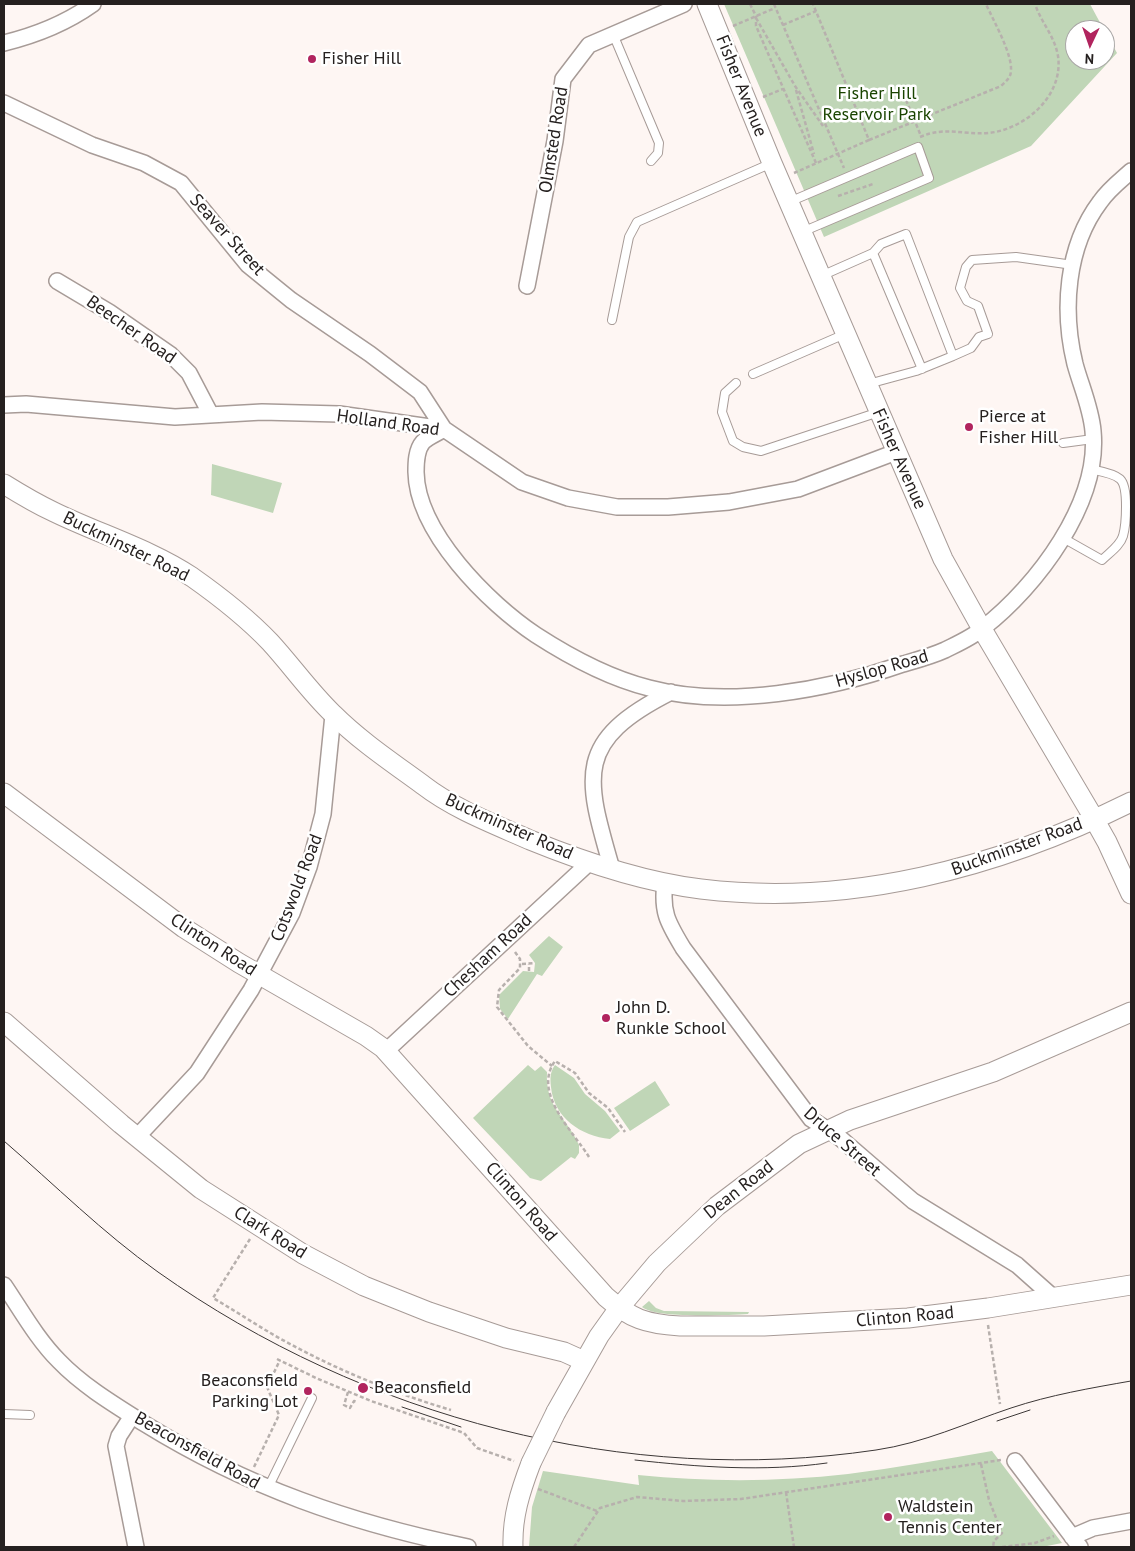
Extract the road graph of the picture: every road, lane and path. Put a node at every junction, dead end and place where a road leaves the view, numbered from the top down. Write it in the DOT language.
graph roads {
  1 [pos="93,4"];
  2 [pos="684,4"];
  3 [pos="707,4"];
  4 [pos="750,4"];
  5 [pos="774,4"];
  6 [pos="813,4"];
  7 [pos="986,4"];
  8 [pos="1035,4"];
  9 [pos="775,8"];
  10 [pos="816,11"];
  11 [pos="756,16"];
  12 [pos="783,25"];
  13 [pos="731,27"];
  14 [pos="613,34"];
  15 [pos="4,43"];
  16 [pos="795,86"];
  17 [pos="783,89"];
  18 [pos="761,98"];
  19 [pos="906,100"];
  20 [pos="4,103"];
  21 [pos="914,121"];
  22 [pos="827,131"];
  23 [pos="921,136"];
  24 [pos="869,140"];
  25 [pos="912,140"];
  26 [pos="838,154"];
  27 [pos="651,161"];
  28 [pos="772,163"];
  29 [pos="816,163"];
  30 [pos="853,165"];
  31 [pos="844,169"];
  32 [pos="1131,170"];
  33 [pos="839,171"];
  34 [pos="794,172"];
  35 [pos="873,184"];
  36 [pos="838,196"];
  37 [pos="789,202"];
  38 [pos="802,232"];
  39 [pos="874,253"];
  40 [pos="1073,265"];
  41 [pos="821,276"];
  42 [pos="57,281"];
  43 [pos="527,286"];
  44 [pos="612,320"];
  45 [pos="845,334"];
  46 [pos="953,356"];
  47 [pos="922,369"];
  48 [pos="753,374"];
  49 [pos="736,383"];
  50 [pos="867,385"];
  51 [pos="4,405"];
  52 [pos="879,412"];
  53 [pos="211,415"];
  54 [pos="444,429"];
  55 [pos="1093,439"];
  56 [pos="1064,443"];
  57 [pos="896,452"];
  58 [pos="1090,469"];
  59 [pos="4,484"];
  60 [pos="1063,538"];
  61 [pos="982,630"];
  62 [pos="671,692"];
  63 [pos="333,715"];
  64 [pos="4,793"];
  65 [pos="1131,802"];
  66 [pos="1095,819"];
  67 [pos="590,862"];
  68 [pos="612,869"];
  69 [pos="665,882"];
  70 [pos="1131,894"];
  71 [pos="515,952"];
  72 [pos="535,963"];
  73 [pos="521,964"];
  74 [pos="529,964"];
  75 [pos="529,971"];
  76 [pos="260,976"];
  77 [pos="1131,1012"];
  78 [pos="4,1022"];
  79 [pos="386,1051"];
  80 [pos="552,1066"];
  81 [pos="828,1130"];
  82 [pos="625,1132"];
  83 [pos="138,1137"];
  84 [pos="589,1157"];
  85 [pos="252,1236"];
  86 [pos="4,1285"];
  87 [pos="1131,1285"];
  88 [pos="1053,1297"];
  89 [pos="619,1308"];
  90 [pos="988,1325"];
  91 [pos="584,1361"];
  92 [pos="348,1392"];
  93 [pos="312,1398"];
  94 [pos="357,1402"];
  95 [pos="1000,1404"];
  96 [pos="451,1410"];
  97 [pos="4,1414"];
  98 [pos="30,1415"];
  99 [pos="132,1416"];
  100 [pos="999,1461"];
  101 [pos="1015,1461"];
  102 [pos="522,1462"];
  103 [pos="981,1464"];
  104 [pos="252,1471"];
  105 [pos="268,1489"];
  106 [pos="536,1489"];
  107 [pos="786,1492"];
  108 [pos="598,1511"];
  109 [pos="1131,1521"];
  110 [pos="1073,1538"];
  111 [pos="136,1547"];
  112 [pos="468,1547"];
  113 [pos="513,1547"];
  114 [pos="574,1547"];
  115 [pos="794,1547"];
  116 [pos="993,1547"];
  117 [pos="1002,1547"];
  1 -- 15 [label="street"];
  2 -- 14 [label="street, Olmsted Road"];
  3 -- 28 [label="street, Fisher Avenue"];
  4 -- 11 [label="path"];
  5 -- 9 [label="path"];
  6 -- 10 [label="path"];
  7 -- 21 [label="path"];
  8 -- 23 [label="path"];
  9 -- 11 [label="path"];
  9 -- 12 [label="path"];
  10 -- 12 [label="path"];
  10 -- 24 [label="path"];
  11 -- 13 [label="path"];
  11 -- 16 [label="path"];
  11 -- 17 [label="path"];
  12 -- 22 [label="path"];
  14 -- 27 [label="lane"];
  14 -- 43 [label="street, Olmsted Road"];
  16 -- 22 [label="path"];
  16 -- 29 [label="path"];
  17 -- 18 [label="path"];
  17 -- 29 [label="path"];
  19 -- 21 [label="path"];
  20 -- 54 [label="street, Seaver Street"];
  21 -- 23 [label="path"];
  21 -- 24 [label="path"];
  22 -- 26 [label="path"];
  23 -- 25 [label="path"];
  24 -- 26 [label="path"];
  26 -- 29 [label="path"];
  26 -- 31 [label="path"];
  28 -- 37 [label="street, Fisher Avenue"];
  28 -- 44 [label="lane"];
  29 -- 34 [label="path"];
  30 -- 31 [label="path"];
  31 -- 33 [label="path"];
  32 -- 40 [label="street, Hyslop Road"];
  35 -- 36 [label="path"];
  37 -- 38 [label="street, Fisher Avenue"];
  37 -- 38 [label="lane"];
  38 -- 41 [label="street, Fisher Avenue"];
  39 -- 41 [label="lane"];
  39 -- 46 [label="lane"];
  39 -- 47 [label="lane"];
  40 -- 46 [label="lane"];
  40 -- 55 [label="street, Hyslop Road"];
  41 -- 45 [label="street, Fisher Avenue"];
  42 -- 53 [label="street, Beecher Road"];
  45 -- 48 [label="lane"];
  45 -- 50 [label="street, Fisher Avenue"];
  46 -- 47 [label="lane"];
  47 -- 50 [label="lane"];
  49 -- 52 [label="lane"];
  50 -- 52 [label="street, Fisher Avenue"];
  51 -- 53 [label="street, Holland Road"];
  52 -- 57 [label="street, Fisher Avenue"];
  53 -- 54 [label="street, Holland Road"];
  54 -- 57 [label="street, Holland Road"];
  54 -- 62 [label="street, Hyslop Road"];
  55 -- 56 [label="lane"];
  55 -- 58 [label="street, Hyslop Road"];
  57 -- 61 [label="street, Fisher Avenue"];
  58 -- 60 [label="street, Hyslop Road"];
  58 -- 60 [label="lane"];
  59 -- 63 [label="street, Buckminster Road"];
  60 -- 61 [label="street, Hyslop Road"];
  61 -- 62 [label="street, Hyslop Road"];
  61 -- 66 [label="street, Fisher Avenue"];
  62 -- 68 [label="street"];
  63 -- 67 [label="street, Buckminster Road"];
  63 -- 76 [label="street, Cotswold Road"];
  64 -- 76 [label="street, Clinton Road"];
  65 -- 66 [label="street, Buckminster Road"];
  66 -- 69 [label="street, Buckminster Road"];
  66 -- 70 [label="street, Fisher Avenue"];
  67 -- 68 [label="street, Buckminster Road"];
  67 -- 79 [label="street, Chesham Road"];
  68 -- 69 [label="street, Buckminster Road"];
  69 -- 81 [label="street, Druce Street"];
  71 -- 73 [label="path"];
  72 -- 74 [label="path"];
  73 -- 74 [label="path"];
  73 -- 80 [label="path"];
  74 -- 75 [label="path"];
  76 -- 79 [label="street, Clinton Road"];
  76 -- 83 [label="street, Cotswold Road"];
  77 -- 81 [label="street, Dean Road"];
  78 -- 83 [label="street, Clark Road"];
  79 -- 89 [label="street, Clinton Road"];
  80 -- 82 [label="path"];
  80 -- 84 [label="path"];
  81 -- 88 [label="street, Druce Street"];
  81 -- 89 [label="street, Dean Road"];
  83 -- 91 [label="street, Clark Road"];
  85 -- 96 [label="path"];
  86 -- 99 [label="street, Beaconsfield Road"];
  87 -- 88 [label="street, Clinton Road"];
  88 -- 89 [label="street, Clinton Road"];
  89 -- 91 [label="street, Dean Road"];
  90 -- 95 [label="path"];
  91 -- 102 [label="street, Dean Road, bridge"];
  92 -- 94 [label="path"];
  92 -- 102 [label="path"];
  92 -- 104 [label="path"];
  93 -- 105 [label="lane"];
  97 -- 98 [label="lane"];
  99 -- 105 [label="street, Beaconsfield Road"];
  99 -- 111 [label="street"];
  100 -- 103 [label="path"];
  101 -- 110 [label="street"];
  102 -- 113 [label="street, Dean Road"];
  103 -- 107 [label="path"];
  103 -- 116 [label="path"];
  105 -- 112 [label="street, Beaconsfield Road"];
  106 -- 108 [label="path"];
  107 -- 108 [label="path"];
  107 -- 115 [label="path"];
  108 -- 114 [label="path"];
  109 -- 110 [label="street"];
  110 -- 117 [label="path"];
}
